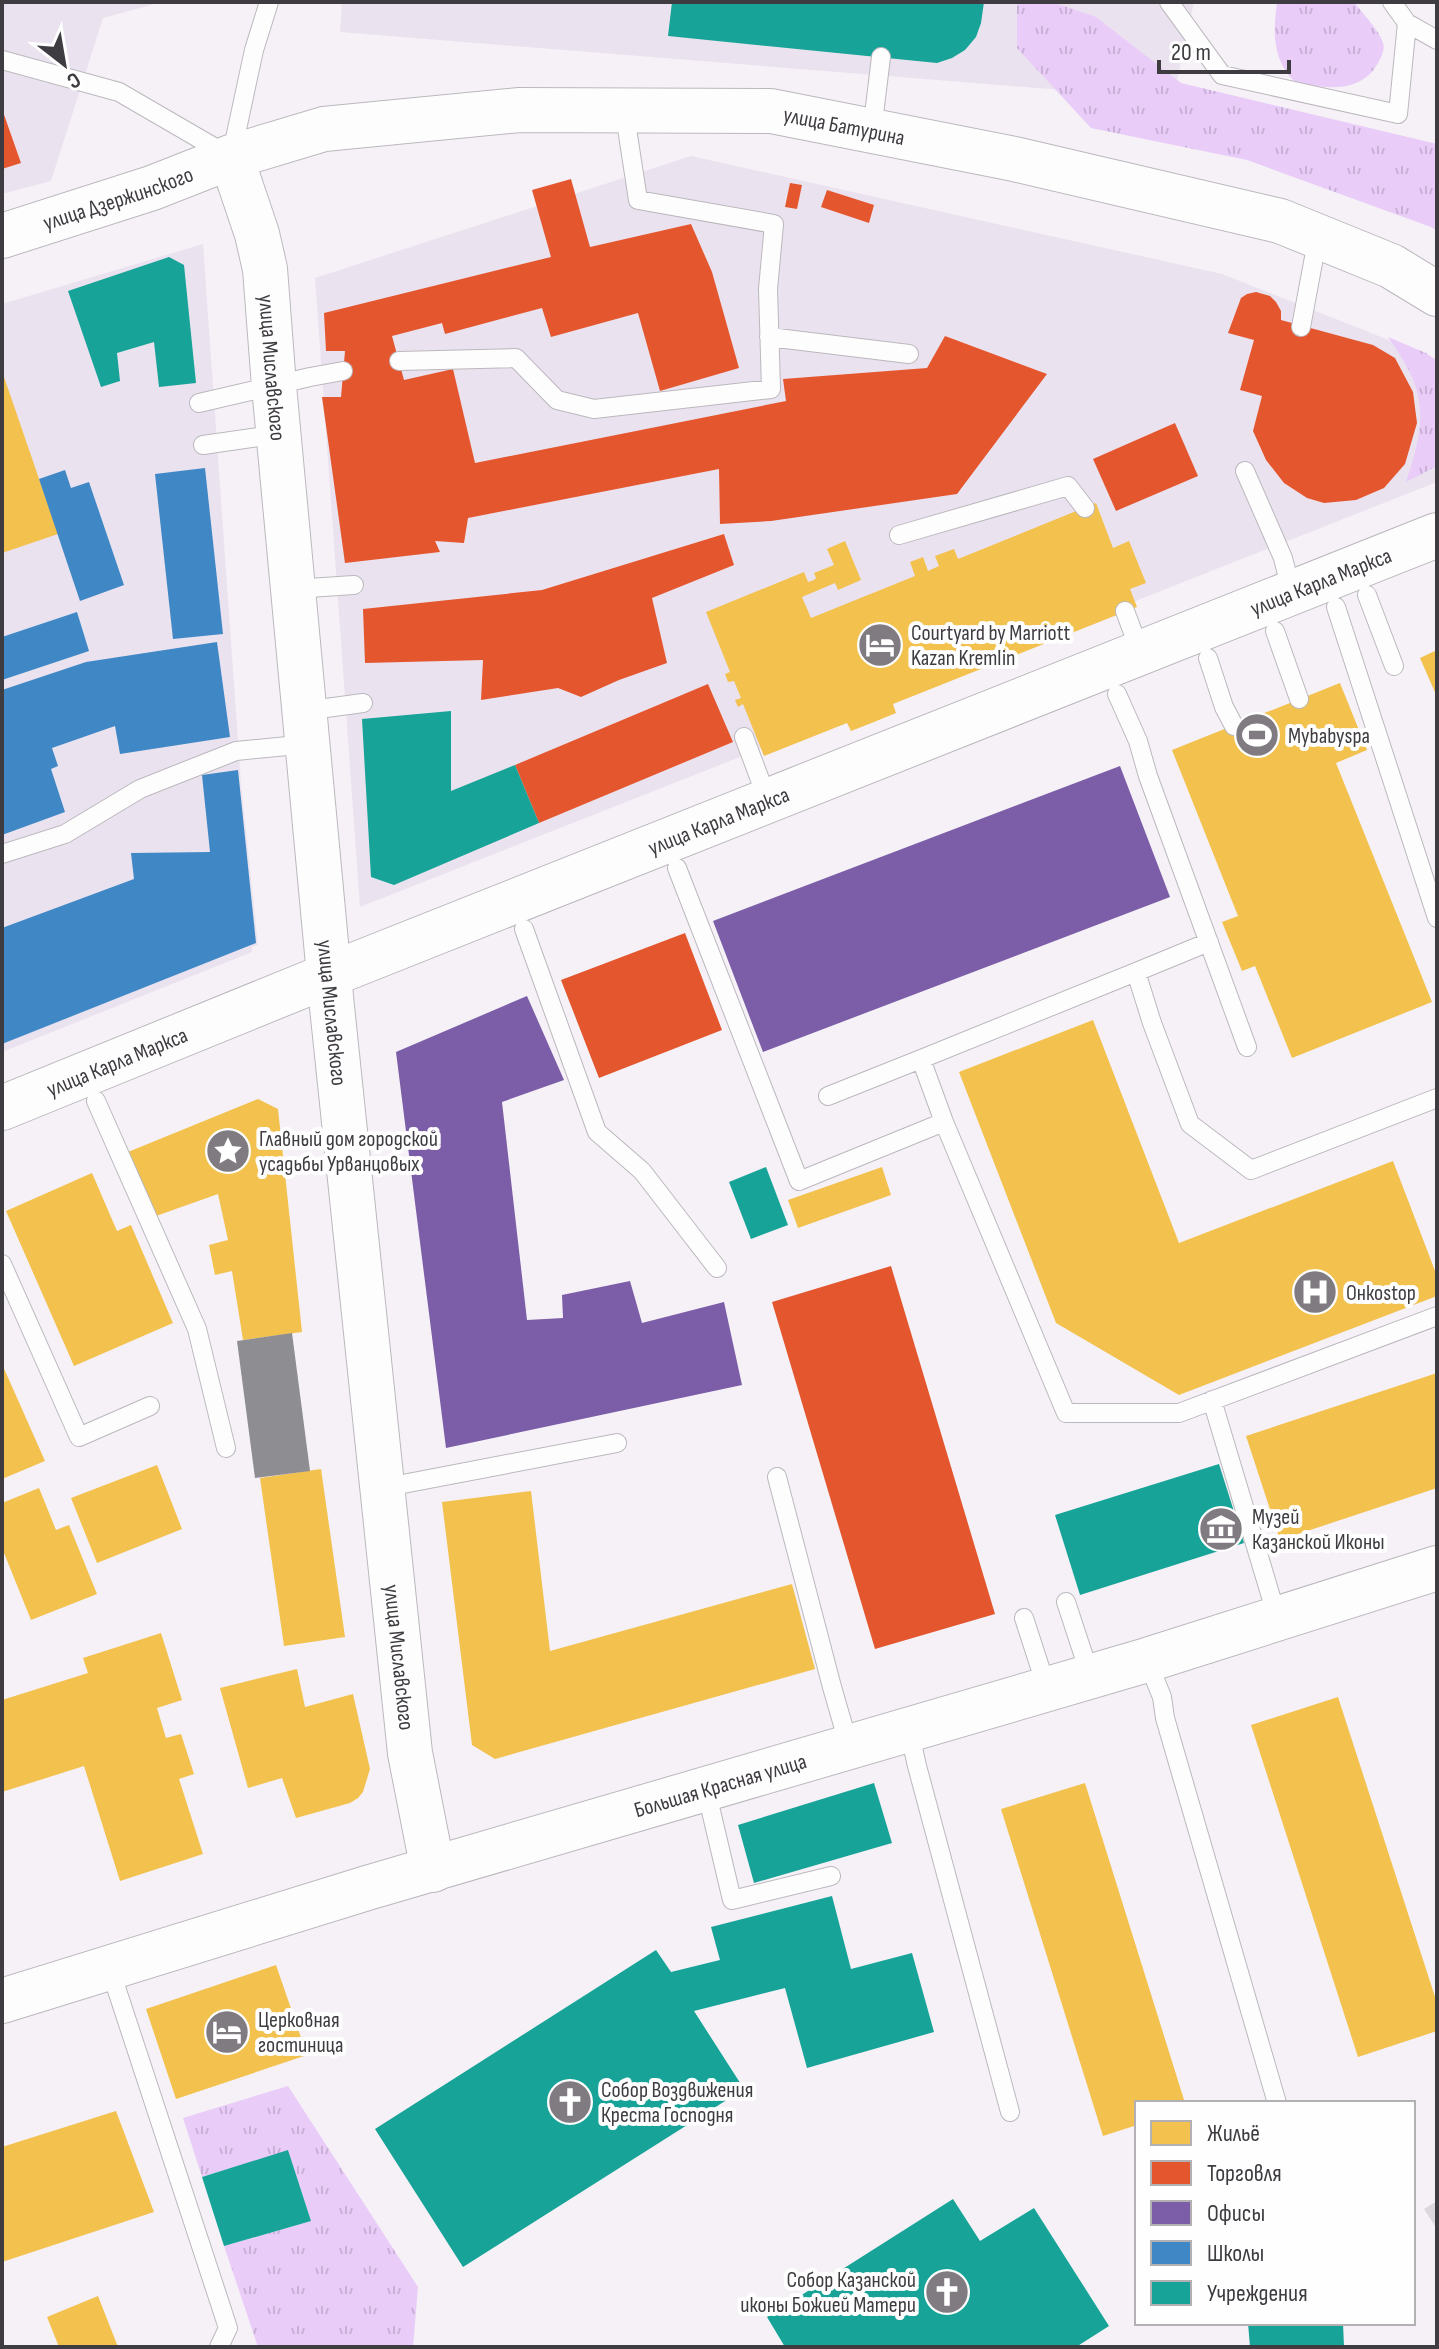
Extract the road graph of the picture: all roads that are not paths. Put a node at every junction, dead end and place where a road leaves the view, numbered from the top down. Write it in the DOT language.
graph roads {
  1 [pos="269,2"];
  2 [pos="1169,2"];
  3 [pos="1392,2"];
  4 [pos="1407,23"];
  5 [pos="1437,40"];
  6 [pos="881,57"];
  7 [pos="2,60"];
  8 [pos="624,109"];
  9 [pos="872,131"];
  10 [pos="231,157"];
  11 [pos="2,236"];
  12 [pos="1318,236"];
  13 [pos="1437,294"];
  14 [pos="1301,327"];
  15 [pos="769,337"];
  16 [pos="909,354"];
  17 [pos="399,361"];
  18 [pos="343,371"];
  19 [pos="274,386"];
  20 [pos="199,403"];
  21 [pos="279,434"];
  22 [pos="203,445"];
  23 [pos="1245,471"];
  24 [pos="1085,508"];
  25 [pos="899,535"];
  26 [pos="1437,535"];
  27 [pos="1437,567"];
  28 [pos="354,585"];
  29 [pos="293,589"];
  30 [pos="1352,601"];
  31 [pos="1125,611"];
  32 [pos="1283,612"];
  33 [pos="1141,654"];
  34 [pos="1208,658"];
  35 [pos="1394,666"];
  36 [pos="1117,694"];
  37 [pos="1299,699"];
  38 [pos="363,703"];
  39 [pos="1234,726"];
  40 [pos="306,727"];
  41 [pos="744,737"];
  42 [pos="768,801"];
  43 [pos="2,854"];
  44 [pos="677,868"];
  45 [pos="1437,918"];
  46 [pos="524,929"];
  47 [pos="1209,942"];
  48 [pos="1136,972"];
  49 [pos="330,991"];
  50 [pos="1247,1047"];
  51 [pos="921,1059"];
  52 [pos="828,1096"];
  53 [pos="1437,1098"];
  54 [pos="96,1101"];
  55 [pos="2,1108"];
  56 [pos="944,1122"];
  57 [pos="2,1139"];
  58 [pos="2,1264"];
  59 [pos="717,1268"];
  60 [pos="1437,1316"];
  61 [pos="1212,1400"];
  62 [pos="150,1406"];
  63 [pos="617,1443"];
  64 [pos="226,1448"];
  65 [pos="777,1477"];
  66 [pos="382,1488"];
  67 [pos="1437,1568"];
  68 [pos="1066,1602"];
  69 [pos="1277,1617"];
  70 [pos="1024,1618"];
  71 [pos="1147,1660"];
  72 [pos="1090,1675"];
  73 [pos="1047,1689"];
  74 [pos="909,1730"];
  75 [pos="849,1746"];
  76 [pos="706,1790"];
  77 [pos="433,1870"];
  78 [pos="831,1876"];
  79 [pos="110,1969"];
  80 [pos="2,2001"];
  81 [pos="1276,2101"];
  82 [pos="1010,2112"];
  83 [pos="219,2347"];
  1 -- 10 [label="lane"];
  2 -- 4 [label="lane"];
  3 -- 4 [label="lane"];
  4 -- 5 [label="lane"];
  6 -- 9 [label="lane"];
  7 -- 10 [label="lane"];
  8 -- 9 [label="main road, улица Батурина"];
  8 -- 10 [label="main road, улица Батурина"];
  8 -- 15 [label="lane"];
  9 -- 12 [label="main road, улица Батурина"];
  10 -- 11 [label="main road, улица Дзержинского"];
  10 -- 19 [label="main road, улица Миславского"];
  12 -- 13 [label="main road, улица Батурина"];
  12 -- 14 [label="lane"];
  15 -- 16 [label="lane"];
  15 -- 17 [label="lane"];
  18 -- 19 [label="lane"];
  19 -- 20 [label="lane"];
  19 -- 21 [label="main road, улица Миславского"];
  21 -- 22 [label="lane"];
  21 -- 29 [label="main road, улица Миславского"];
  23 -- 32 [label="lane"];
  24 -- 25 [label="lane"];
  26 -- 32 [label="main road, улица Карла Маркса"];
  27 -- 30 [label="main road, улица Карла Маркса"];
  28 -- 29 [label="lane"];
  29 -- 40 [label="main road, улица Миславского"];
  30 -- 32 [label="main road, улица Карла Маркса"];
  30 -- 35 [label="lane"];
  30 -- 45 [label="lane"];
  31 -- 33 [label="lane"];
  32 -- 33 [label="main road, улица Карла Маркса"];
  32 -- 34 [label="main road, улица Карла Маркса"];
  32 -- 37 [label="lane"];
  33 -- 42 [label="main road, улица Карла Маркса"];
  34 -- 36 [label="main road, улица Карла Маркса"];
  34 -- 39 [label="lane"];
  36 -- 44 [label="main road, улица Карла Маркса"];
  36 -- 47 [label="lane"];
  38 -- 40 [label="lane"];
  40 -- 43 [label="lane"];
  40 -- 49 [label="main road, улица Миславского"];
  41 -- 42 [label="lane"];
  42 -- 49 [label="main road, улица Карла Маркса"];
  44 -- 46 [label="main road, улица Карла Маркса"];
  44 -- 56 [label="lane"];
  46 -- 49 [label="main road, улица Карла Маркса"];
  46 -- 59 [label="lane"];
  47 -- 48 [label="lane"];
  47 -- 50 [label="lane"];
  48 -- 51 [label="lane"];
  48 -- 53 [label="lane"];
  49 -- 54 [label="main road, улица Карла Маркса"];
  49 -- 55 [label="main road, улица Карла Маркса"];
  49 -- 66 [label="main road, улица Миславского"];
  51 -- 52 [label="lane"];
  51 -- 56 [label="lane"];
  54 -- 57 [label="main road, улица Карла Маркса"];
  54 -- 64 [label="lane"];
  56 -- 61 [label="lane"];
  58 -- 62 [label="lane"];
  60 -- 61 [label="lane"];
  61 -- 69 [label="lane"];
  63 -- 66 [label="lane"];
  65 -- 75 [label="lane"];
  66 -- 77 [label="main road, улица Миславского"];
  67 -- 69 [label="main road, Большая Красная улица"];
  68 -- 72 [label="lane"];
  69 -- 71 [label="main road, Большая Красная улица"];
  70 -- 73 [label="lane"];
  71 -- 72 [label="main road, Большая Красная улица"];
  71 -- 81 [label="lane"];
  72 -- 73 [label="main road, Большая Красная улица"];
  73 -- 74 [label="main road, Большая Красная улица"];
  74 -- 75 [label="main road, Большая Красная улица"];
  74 -- 82 [label="lane"];
  75 -- 76 [label="main road, Большая Красная улица"];
  76 -- 77 [label="main road, Большая Красная улица"];
  76 -- 78 [label="lane"];
  77 -- 79 [label="main road, Большая Красная улица"];
  79 -- 80 [label="main road, Большая Красная улица"];
  79 -- 83 [label="lane"];
}
